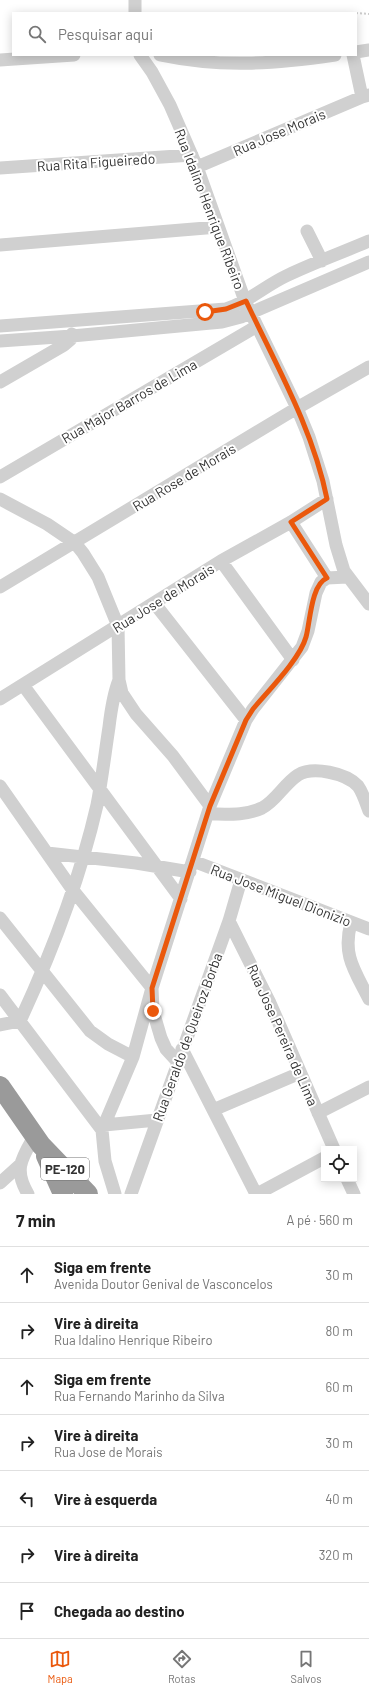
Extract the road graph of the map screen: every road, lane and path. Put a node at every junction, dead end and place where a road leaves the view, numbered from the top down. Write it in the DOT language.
graph roads {
  1 [pos="135,0"];
  2 [pos="135,12"];
  3 [pos="357,13"];
  4 [pos="369,14"];
  5 [pos="369,50"];
  6 [pos="357,52"];
  7 [pos="59,56"];
  8 [pos="141,56"];
  9 [pos="166,56"];
  10 [pos="328,56"];
  11 [pos="353,56"];
  12 [pos="0,60"];
  13 [pos="365,96"];
  14 [pos="194,161"];
  15 [pos="0,168"];
  16 [pos="218,227"];
  17 [pos="306,231"];
  18 [pos="369,241"];
  19 [pos="0,245"];
  20 [pos="322,261"];
  21 [pos="369,262"];
  22 [pos="248,307"];
  23 [pos="71,321"];
  24 [pos="0,326"];
  25 [pos="257,326"];
  26 [pos="72,336"];
  27 [pos="0,341"];
  28 [pos="369,367"];
  29 [pos="0,382"];
  30 [pos="297,408"];
  31 [pos="0,477"];
  32 [pos="0,499"];
  33 [pos="327,499"];
  34 [pos="291,522"];
  35 [pos="75,543"];
  36 [pos="221,561"];
  37 [pos="347,576"];
  38 [pos="327,578"];
  39 [pos="0,587"];
  40 [pos="155,604"];
  41 [pos="369,604"];
  42 [pos="118,626"];
  43 [pos="293,660"];
  44 [pos="119,680"];
  45 [pos="23,685"];
  46 [pos="0,699"];
  47 [pos="246,720"];
  48 [pos="0,786"];
  49 [pos="99,790"];
  50 [pos="209,810"];
  51 [pos="369,811"];
  52 [pos="47,853"];
  53 [pos="83,858"];
  54 [pos="157,866"];
  55 [pos="192,866"];
  56 [pos="241,880"];
  57 [pos="72,889"];
  58 [pos="181,899"];
  59 [pos="0,918"];
  60 [pos="229,921"];
  61 [pos="351,923"];
  62 [pos="369,929"];
  63 [pos="43,972"];
  64 [pos="152,988"];
  65 [pos="0,995"];
  66 [pos="369,999"];
  67 [pos="20,1021"];
  68 [pos="0,1025"];
  69 [pos="182,1049"];
  70 [pos="133,1057"];
  71 [pos="177,1061"];
  72 [pos="300,1073"];
  73 [pos="369,1088"];
  74 [pos="3,1096"];
  75 [pos="213,1110"];
  76 [pos="318,1113"];
  77 [pos="157,1120"];
  78 [pos="103,1128"];
  79 [pos="38,1140"];
  80 [pos="333,1146"];
  81 [pos="321,1160"];
  82 [pos="21,1164"];
  83 [pos="349,1182"];
  84 [pos="0,1183"];
  85 [pos="28,1194"];
  86 [pos="63,1194"];
  87 [pos="88,1194"];
  88 [pos="115,1194"];
  89 [pos="131,1194"];
  90 [pos="256,1194"];
  91 [pos="354,1194"];
  1 -- 2 [label="street"];
  3 -- 4 [label="path"];
  5 -- 6 [label="street"];
  7 -- 12 [label="street"];
  8 -- 14 [label="street, Rua Idalino Henrique Ribeiro"];
  9 -- 10 [label="street"];
  11 -- 13 [label="street"];
  13 -- 14 [label="street, Rua Jose Morais"];
  14 -- 15 [label="street, Rua Rita Figueiredo"];
  14 -- 16 [label="street, Rua Idalino Henrique Ribeiro"];
  16 -- 19 [label="street"];
  16 -- 22 [label="street, Rua Idalino Henrique Ribeiro"];
  17 -- 20 [label="street"];
  18 -- 20 [label="street"];
  20 -- 22 [label="street"];
  21 -- 22 [label="street"];
  22 -- 23 [label="street"];
  22 -- 25 [label="street, Rua Idalino Henrique Ribeiro"];
  22 -- 26 [label="street"];
  23 -- 24 [label="street"];
  23 -- 26 [label="street"];
  25 -- 30 [label="street, Rua Idalino Henrique Ribeiro"];
  25 -- 31 [label="street, Rua Major Barros de Lima"];
  26 -- 27 [label="street"];
  26 -- 29 [label="street"];
  28 -- 30 [label="street, Rua Rose de Morais"];
  30 -- 33 [label="street, Rua Idalino Henrique Ribeiro"];
  30 -- 35 [label="street, Rua Rose de Morais"];
  32 -- 35 [label="street"];
  33 -- 34 [label="street, Rua Jose de Morais"];
  33 -- 37 [label="street, Rua Idalino Henrique Ribeiro"];
  34 -- 36 [label="street, Rua Jose de Morais"];
  34 -- 38 [label="street"];
  35 -- 39 [label="street, Rua Rose de Morais"];
  35 -- 42 [label="street"];
  36 -- 40 [label="street, Rua Jose de Morais"];
  36 -- 43 [label="street"];
  37 -- 38 [label="street"];
  37 -- 41 [label="street, Rua Idalino Henrique Ribeiro"];
  38 -- 43 [label="street"];
  40 -- 42 [label="street, Rua Jose de Morais"];
  40 -- 47 [label="street"];
  42 -- 44 [label="street"];
  42 -- 45 [label="street, Rua Jose de Morais"];
  43 -- 47 [label="street"];
  44 -- 49 [label="street"];
  44 -- 50 [label="street"];
  45 -- 46 [label="street, Rua Jose de Morais"];
  45 -- 49 [label="street"];
  47 -- 50 [label="street"];
  48 -- 52 [label="street"];
  49 -- 53 [label="street"];
  49 -- 54 [label="street"];
  50 -- 51 [label="street"];
  50 -- 55 [label="street"];
  52 -- 53 [label="street, Rua Jose Miguel Dionizio"];
  52 -- 57 [label="street"];
  53 -- 54 [label="street, Rua Jose Miguel Dionizio"];
  53 -- 57 [label="street"];
  54 -- 55 [label="street, Rua Jose Miguel Dionizio"];
  54 -- 58 [label="street"];
  55 -- 56 [label="street, Rua Jose Miguel Dionizio"];
  55 -- 58 [label="street"];
  56 -- 60 [label="street, Rua Geraldo de Queiroz Borba"];
  56 -- 61 [label="street, Rua Jose Miguel Dionizio"];
  57 -- 63 [label="street"];
  57 -- 64 [label="street"];
  58 -- 64 [label="street"];
  59 -- 63 [label="street"];
  60 -- 69 [label="street, Rua Geraldo de Queiroz Borba"];
  60 -- 72 [label="street, Rua Jose Pereira de Lima"];
  61 -- 62 [label="street, Rua Jose Miguel Dionizio"];
  61 -- 66 [label="street"];
  63 -- 67 [label="street"];
  63 -- 70 [label="street"];
  64 -- 70 [label="street"];
  64 -- 71 [label="street"];
  65 -- 67 [label="street"];
  67 -- 68 [label="street"];
  67 -- 78 [label="street"];
  69 -- 71 [label="street, Rua Geraldo de Queiroz Borba"];
  69 -- 75 [label="street"];
  70 -- 78 [label="street"];
  71 -- 77 [label="street, Rua Geraldo de Queiroz Borba"];
  72 -- 75 [label="street"];
  72 -- 76 [label="street, Rua Jose Pereira de Lima"];
  73 -- 76 [label="street"];
  74 -- 79 [label="highway"];
  75 -- 90 [label="street"];
  76 -- 80 [label="street, Rua Jose Pereira de Lima"];
  77 -- 78 [label="street"];
  77 -- 89 [label="street, Rua Geraldo de Queiroz Borba"];
  78 -- 88 [label="street"];
  79 -- 82 [label="street"];
  79 -- 86 [label="highway"];
  79 -- 87 [label="highway, PE-120"];
  81 -- 90 [label="street"];
  82 -- 84 [label="street"];
  82 -- 85 [label="street"];
  83 -- 91 [label="street"];
}
